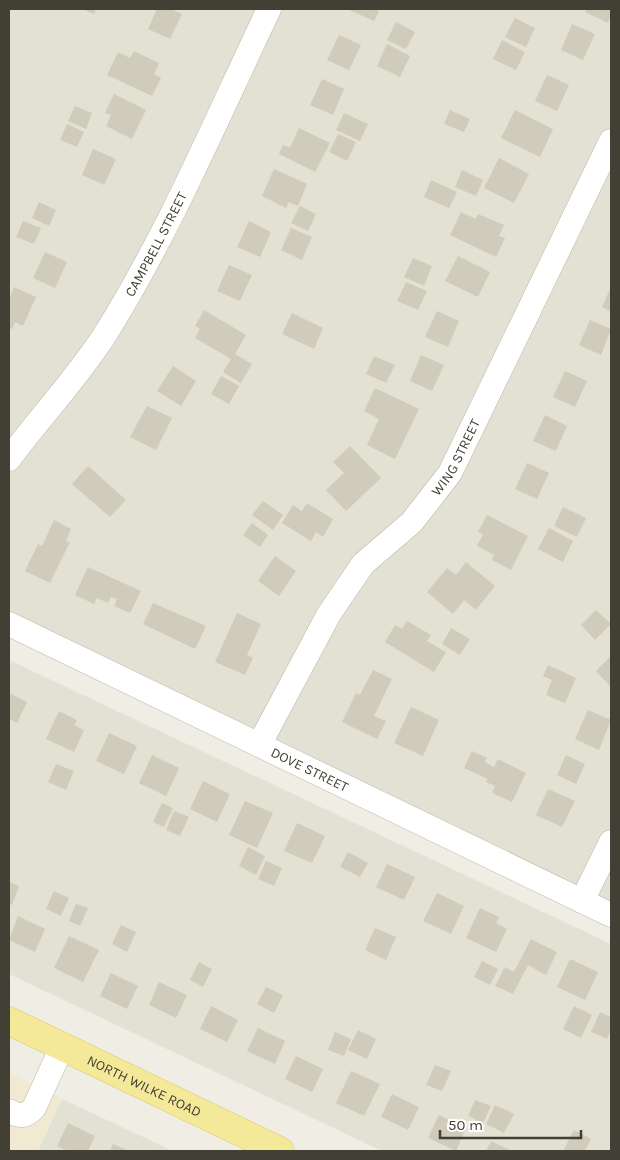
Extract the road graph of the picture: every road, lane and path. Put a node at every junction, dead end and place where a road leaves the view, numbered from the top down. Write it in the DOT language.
graph roads {
  1 [pos="269,9"];
  2 [pos="611,141"];
  3 [pos="9,459"];
  4 [pos="9,624"];
  5 [pos="259,744"];
  6 [pos="611,842"];
  7 [pos="582,901"];
  8 [pos="611,915"];
  9 [pos="9,1021"];
  10 [pos="62,1047"];
  11 [pos="9,1111"];
  12 [pos="280,1151"];
  1 -- 3 [label="street, CAMPBELL STREET"];
  2 -- 5 [label="street, WING STREET"];
  4 -- 5 [label="street, DOVE STREET"];
  5 -- 7 [label="street, DOVE STREET"];
  6 -- 7 [label="street"];
  7 -- 8 [label="street, DOVE STREET"];
  9 -- 10 [label="main road, NORTH WILKE ROAD"];
  10 -- 11 [label="street"];
  10 -- 12 [label="main road, NORTH WILKE ROAD"];
}
